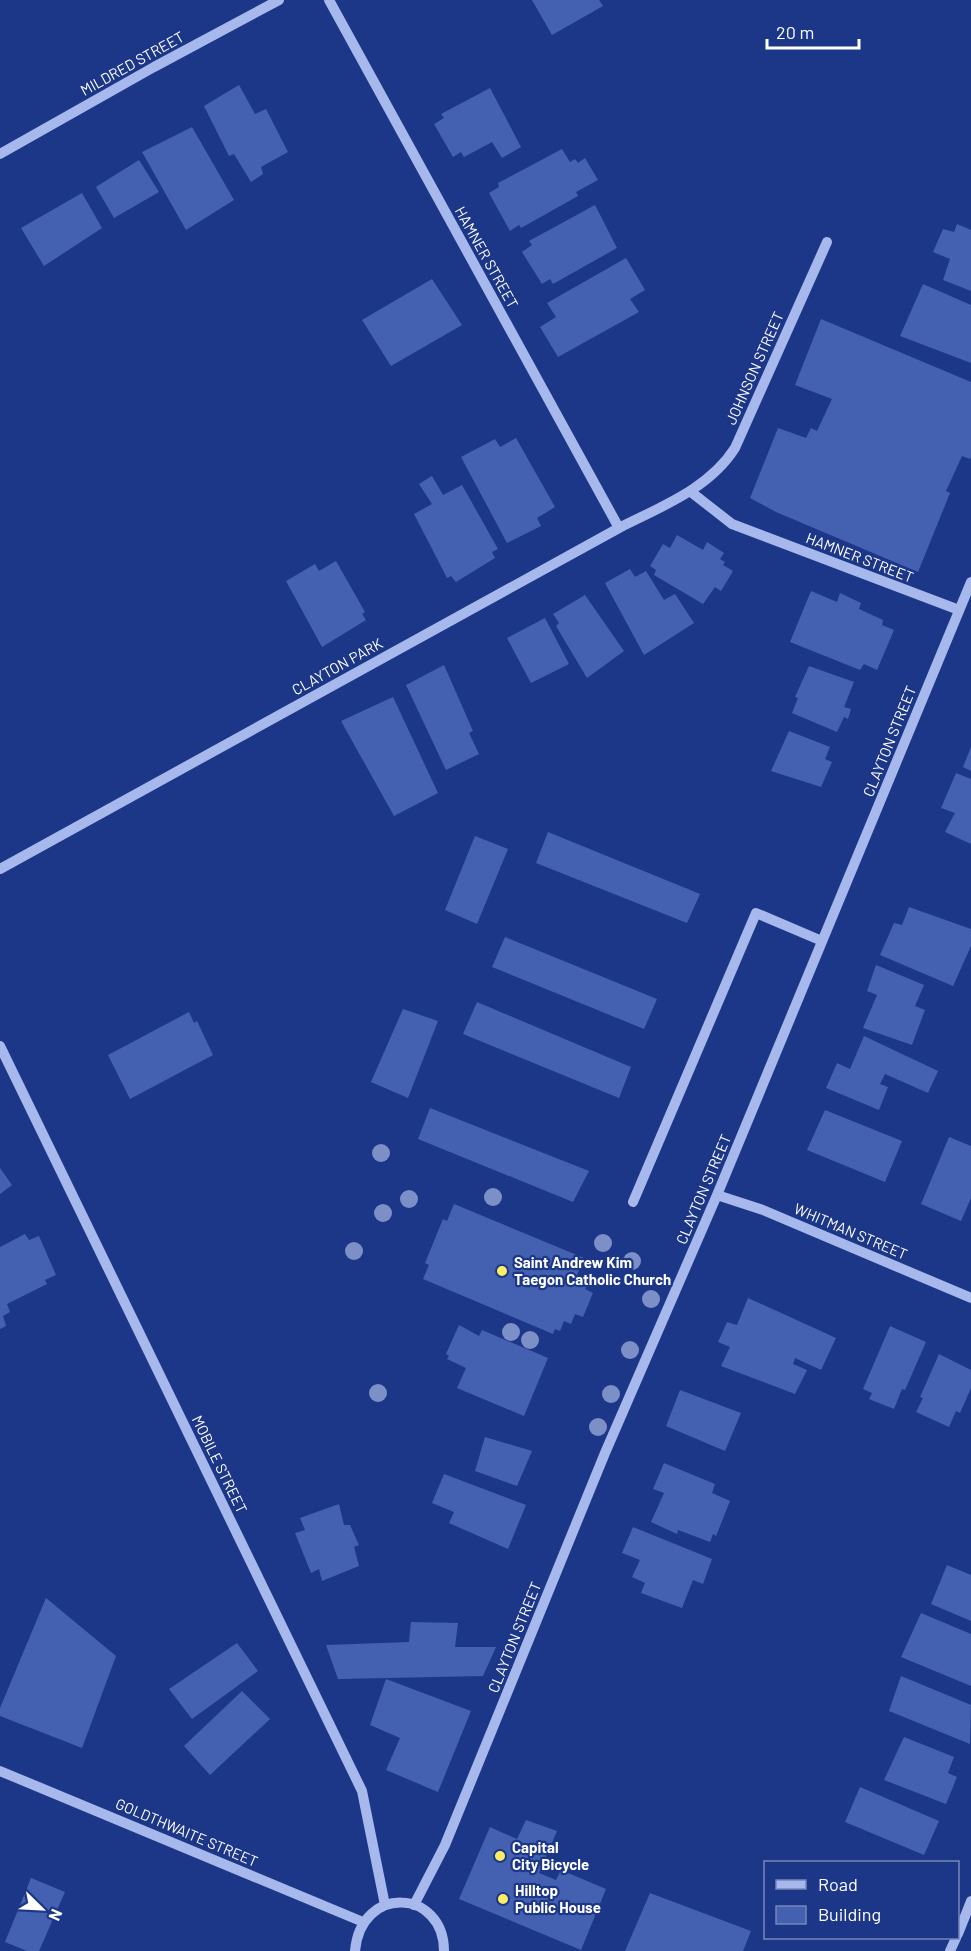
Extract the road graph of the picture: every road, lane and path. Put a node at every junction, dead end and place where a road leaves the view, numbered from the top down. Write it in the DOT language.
graph roads {
  1 [pos="279,0"];
  2 [pos="329,0"];
  3 [pos="0,154"];
  4 [pos="827,242"];
  5 [pos="691,492"];
  6 [pos="619,528"];
  7 [pos="971,582"];
  8 [pos="959,610"];
  9 [pos="0,869"];
  10 [pos="822,941"];
  11 [pos="0,1046"];
  12 [pos="717,1195"];
  13 [pos="633,1202"];
  14 [pos="971,1298"];
  15 [pos="0,1771"];
  16 [pos="971,1901"];
  17 [pos="385,1905"];
  18 [pos="414,1905"];
  19 [pos="363,1922"];
  20 [pos="959,1931"];
  21 [pos="445,1950"];
  22 [pos="355,1951"];
  1 -- 3 [label="street, MILDRED STREET"];
  2 -- 6 [label="street, HAMNER STREET"];
  4 -- 5 [label="street, JOHNSON STREET"];
  5 -- 6 [label="street, CLAYTON PARK"];
  5 -- 8 [label="street, HAMNER STREET"];
  6 -- 9 [label="street, CLAYTON PARK"];
  7 -- 8 [label="street, CLAYTON STREET"];
  8 -- 10 [label="street, CLAYTON STREET"];
  10 -- 12 [label="street, CLAYTON STREET"];
  10 -- 13 [label="street"];
  11 -- 17 [label="street, MOBILE STREET"];
  12 -- 14 [label="street, WHITMAN STREET"];
  12 -- 18 [label="street, CLAYTON STREET"];
  15 -- 19 [label="street, GOLDTHWAITE STREET"];
  16 -- 20 [label="street"];
  17 -- 18 [label="street"];
  17 -- 19 [label="street"];
  18 -- 21 [label="street"];
  19 -- 22 [label="street"];
}
